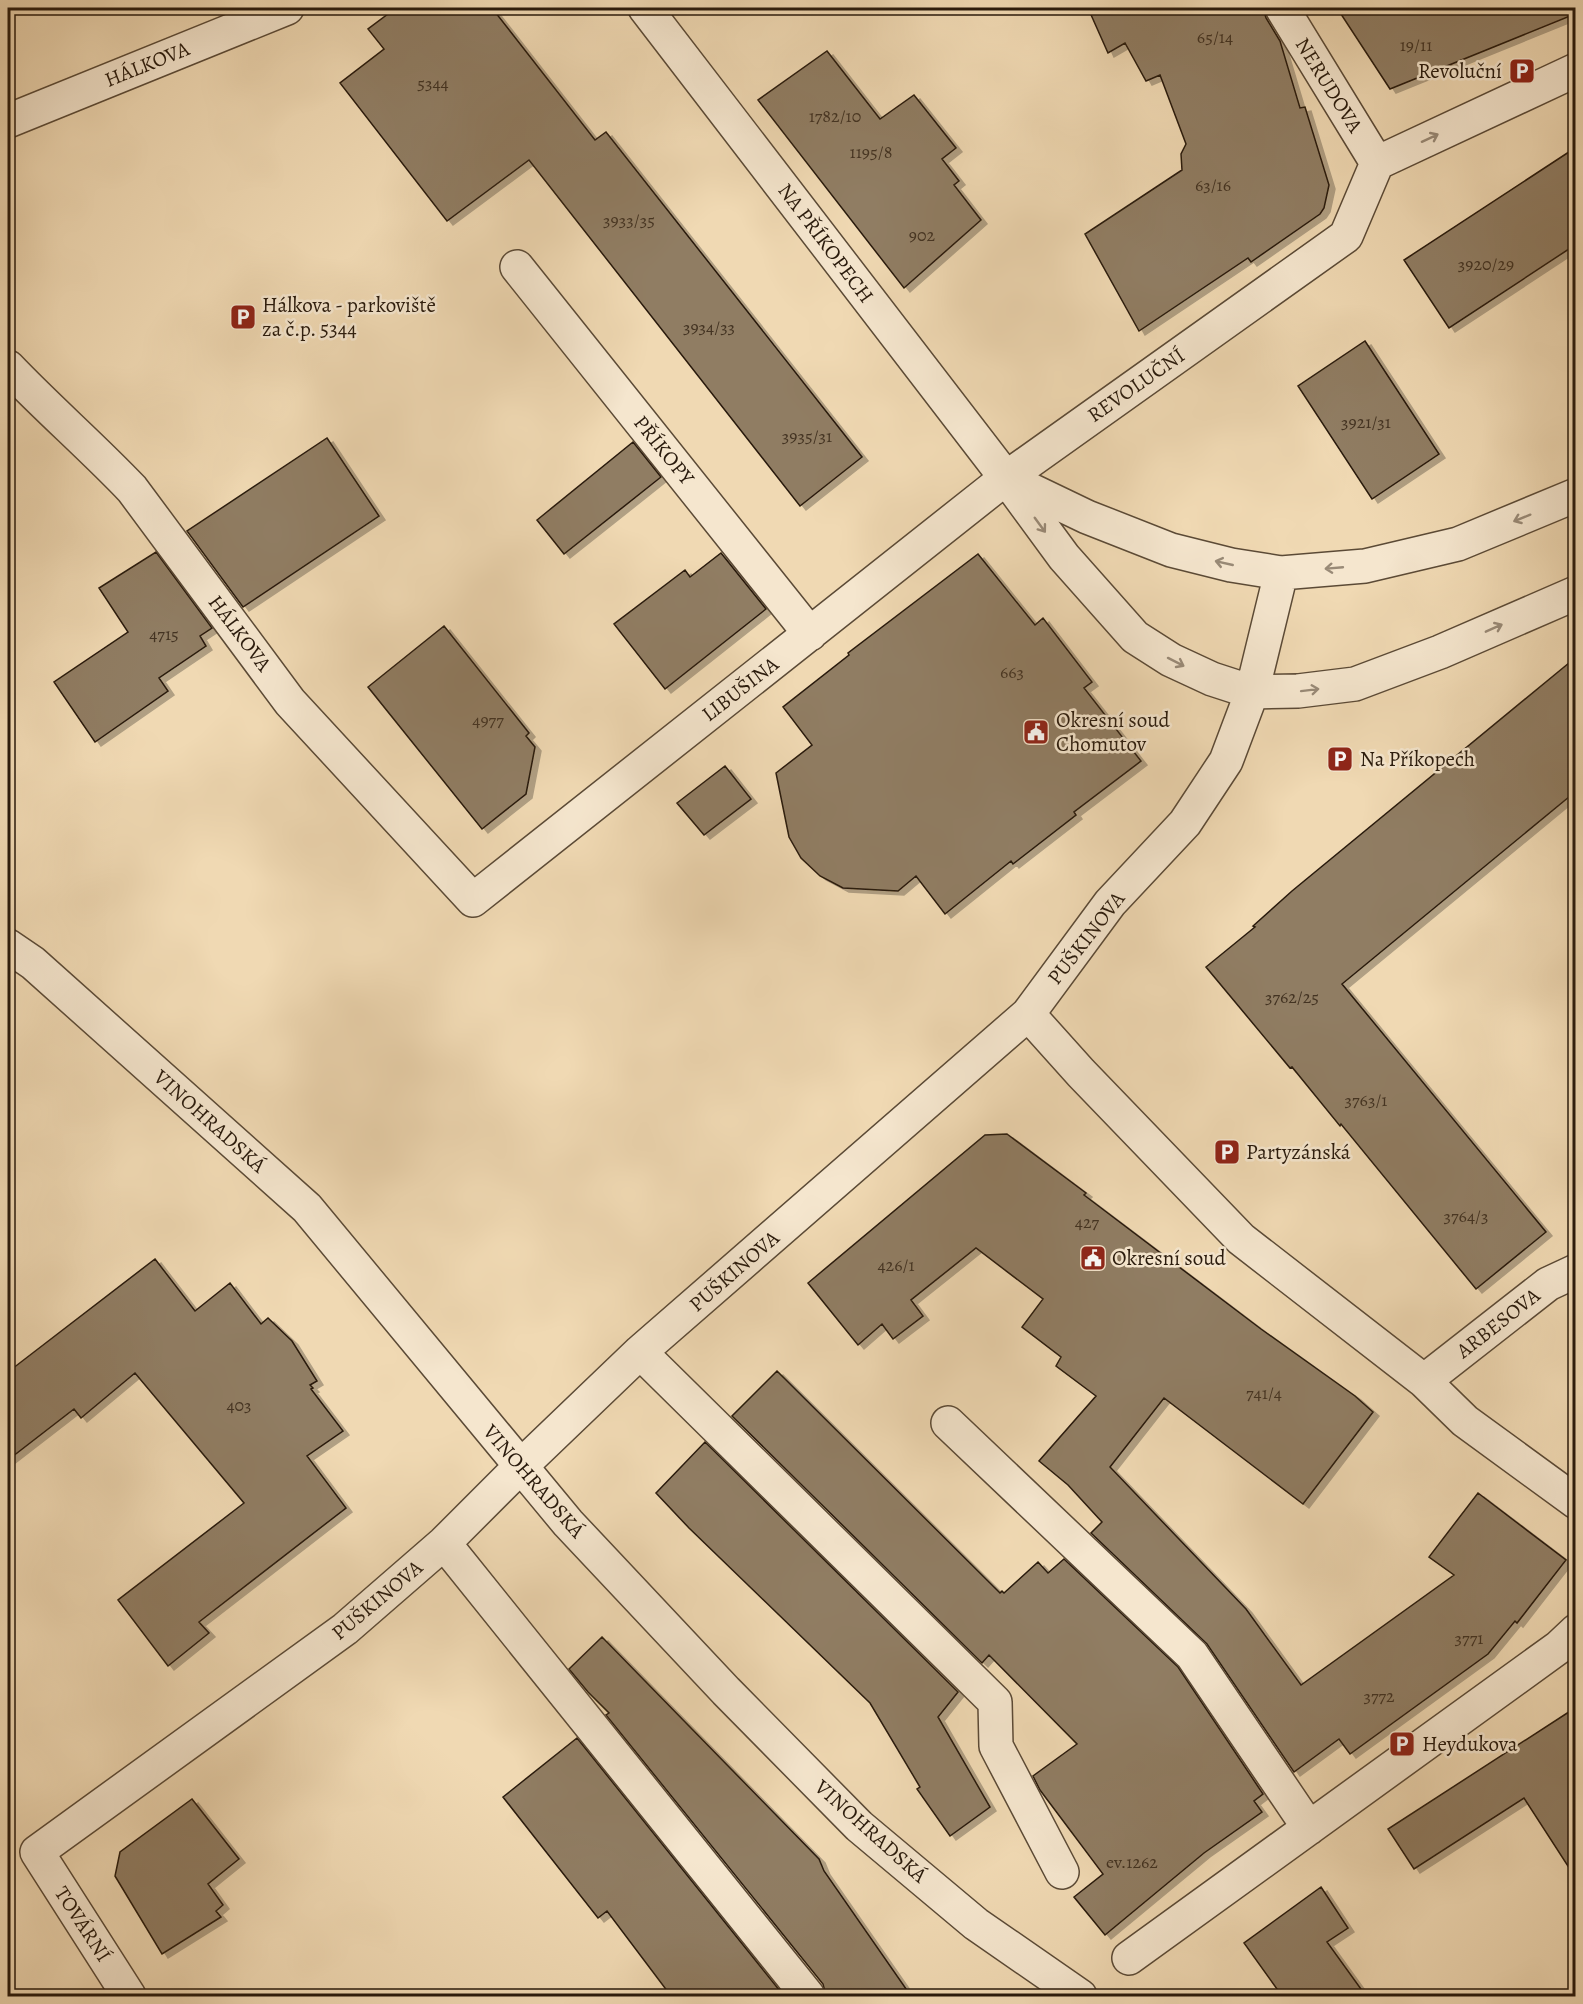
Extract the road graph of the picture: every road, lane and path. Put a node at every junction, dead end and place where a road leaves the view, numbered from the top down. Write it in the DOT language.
graph roads {
  1 [pos="287,8"];
  2 [pos="645,8"];
  3 [pos="1282,8"];
  4 [pos="1575,70"];
  5 [pos="8,121"];
  6 [pos="1377,163"];
  7 [pos="517,267"];
  8 [pos="8,367"];
  9 [pos="1006,478"];
  10 [pos="1575,495"];
  11 [pos="1281,573"];
  12 [pos="1575,593"];
  13 [pos="810,634"];
  14 [pos="1252,692"];
  15 [pos="473,900"];
  16 [pos="8,946"];
  17 [pos="1028,1014"];
  18 [pos="1575,1271"];
  19 [pos="640,1352"];
  20 [pos="1424,1381"];
  21 [pos="948,1423"];
  22 [pos="520,1467"];
  23 [pos="1575,1502"];
  24 [pos="444,1544"];
  25 [pos="1575,1631"];
  26 [pos="1309,1828"];
  27 [pos="37,1852"];
  28 [pos="1062,1872"];
  29 [pos="1129,1958"];
  30 [pos="129,1996"];
  31 [pos="808,1996"];
  32 [pos="1080,1996"];
  1 -- 5 [label="street, HÁLKOVA"];
  2 -- 9 [label="street, NA PŘÍKOPECH"];
  3 -- 6 [label="street, NERUDOVA"];
  6 -- 4 [label="street, one-way"];
  6 -- 9 [label="street, REVOLUČNÍ"];
  7 -- 13 [label="street, PŘÍKOPY"];
  8 -- 15 [label="street, HÁLKOVA"];
  11 -- 9 [label="street, NA PŘÍKOPECH, one-way"];
  9 -- 13 [label="street, LIBUŠINA"];
  9 -- 14 [label="street, NA PŘÍKOPECH, one-way"];
  10 -- 11 [label="street, NA PŘÍKOPECH, one-way"];
  11 -- 14 [label="street, PUŠKINOVA"];
  14 -- 12 [label="street, NA PŘÍKOPECH, one-way"];
  13 -- 15 [label="street, LIBUŠINA"];
  14 -- 17 [label="street, PUŠKINOVA"];
  16 -- 22 [label="street, VINOHRADSKÁ"];
  17 -- 19 [label="street, PUŠKINOVA"];
  17 -- 20 [label="street"];
  18 -- 20 [label="street, ARBESOVA"];
  19 -- 22 [label="street, PUŠKINOVA"];
  19 -- 28 [label="street"];
  20 -- 23 [label="street"];
  21 -- 26 [label="street"];
  22 -- 24 [label="street, PUŠKINOVA"];
  22 -- 32 [label="street, VINOHRADSKÁ"];
  24 -- 27 [label="street, PUŠKINOVA"];
  24 -- 31 [label="street"];
  25 -- 26 [label="street"];
  26 -- 29 [label="street"];
  27 -- 30 [label="street, TOVÁRNÍ"];
}
